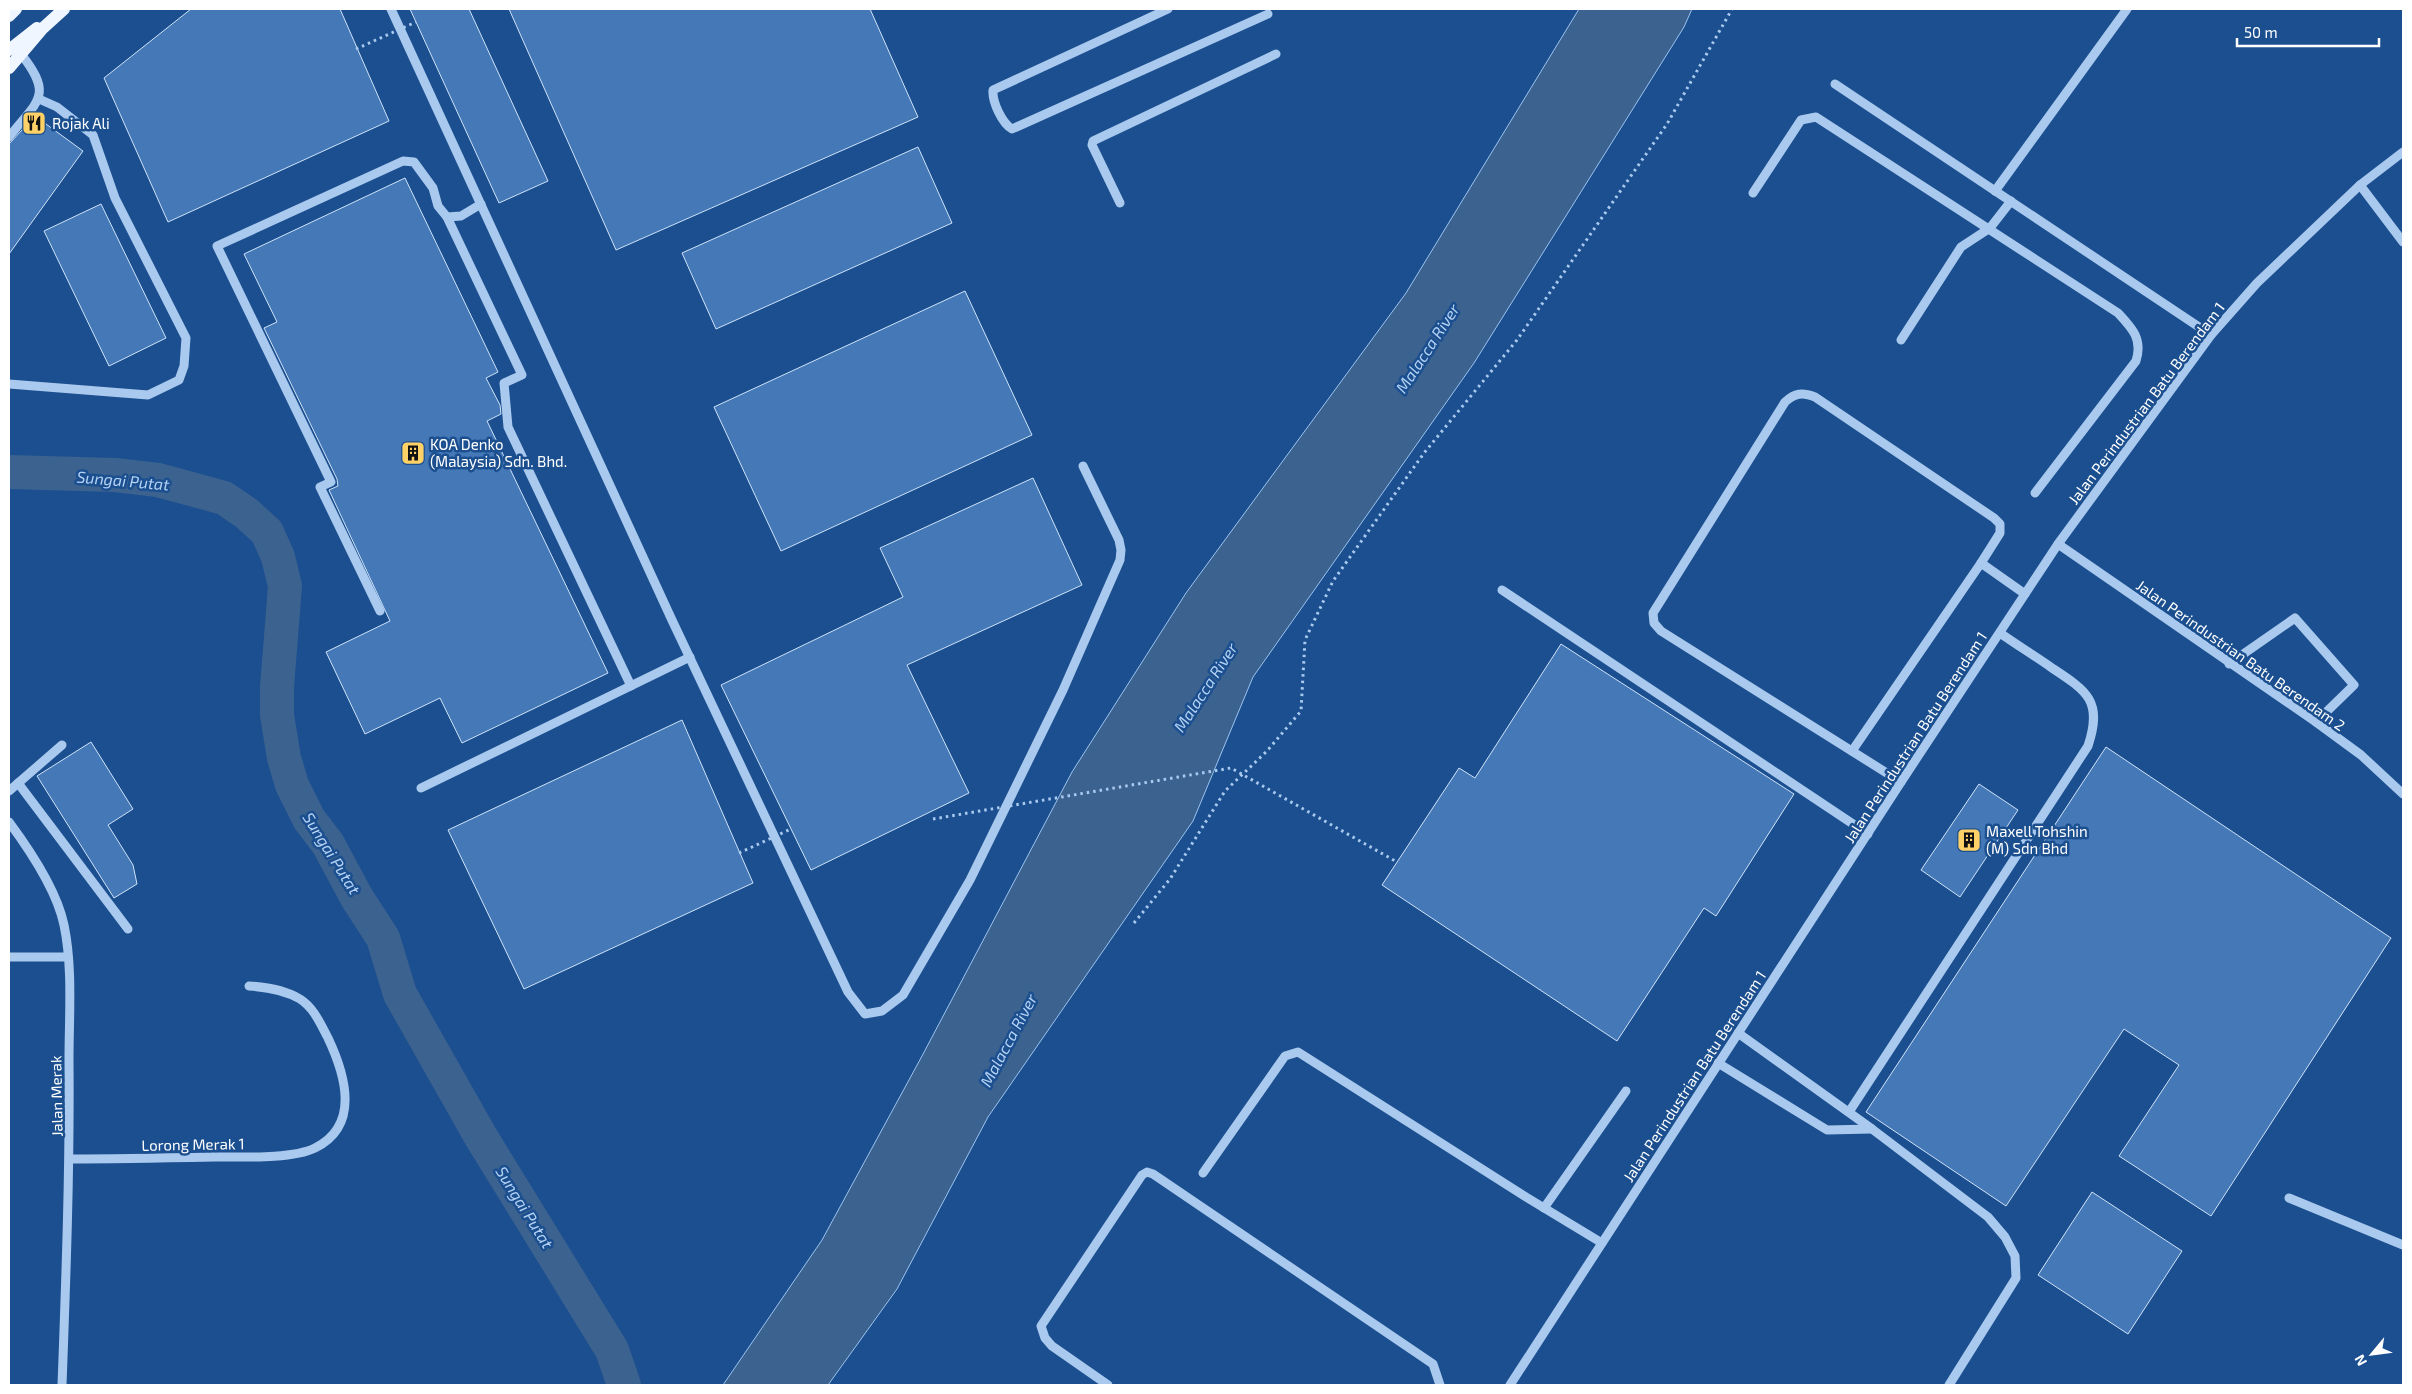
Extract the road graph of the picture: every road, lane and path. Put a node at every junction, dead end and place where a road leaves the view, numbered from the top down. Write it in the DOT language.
graph roads {
  1 [pos="16,9"];
  2 [pos="391,9"];
  3 [pos="1168,9"];
  4 [pos="1732,9"];
  5 [pos="2127,9"];
  6 [pos="60,12"];
  7 [pos="1268,14"];
  8 [pos="9,16"];
  9 [pos="416,22"];
  10 [pos="356,49"];
  11 [pos="15,52"];
  12 [pos="1276,54"];
  13 [pos="9,68"];
  14 [pos="1835,84"];
  15 [pos="39,99"];
  16 [pos="9,136"];
  17 [pos="2403,152"];
  18 [pos="2360,185"];
  19 [pos="1995,191"];
  20 [pos="1753,193"];
  21 [pos="2011,201"];
  22 [pos="1120,203"];
  23 [pos="481,204"];
  24 [pos="447,217"];
  25 [pos="1990,228"];
  26 [pos="2403,242"];
  27 [pos="2211,336"];
  28 [pos="1900,340"];
  29 [pos="9,384"];
  30 [pos="1083,466"];
  31 [pos="2035,492"];
  32 [pos="2058,544"];
  33 [pos="1981,563"];
  34 [pos="1502,590"];
  35 [pos="2025,594"];
  36 [pos="380,611"];
  37 [pos="2000,633"];
  38 [pos="690,657"];
  39 [pos="2230,664"];
  40 [pos="631,686"];
  41 [pos="2316,722"];
  42 [pos="62,744"];
  43 [pos="1852,751"];
  44 [pos="1901,782"];
  45 [pos="18,783"];
  46 [pos="421,788"];
  47 [pos="9,791"];
  48 [pos="2403,794"];
  49 [pos="933,819"];
  50 [pos="9,822"];
  51 [pos="791,829"];
  52 [pos="1868,834"];
  53 [pos="739,852"];
  54 [pos="1397,862"];
  55 [pos="1134,923"];
  56 [pos="128,929"];
  57 [pos="9,957"];
  58 [pos="68,957"];
  59 [pos="249,986"];
  60 [pos="1738,1033"];
  61 [pos="1718,1063"];
  62 [pos="1626,1091"];
  63 [pos="1849,1112"];
  64 [pos="1872,1129"];
  65 [pos="70,1159"];
  66 [pos="1203,1174"];
  67 [pos="2289,1198"];
  68 [pos="1544,1208"];
  69 [pos="1602,1243"];
  70 [pos="2403,1245"];
  71 [pos="62,1385"];
  72 [pos="1108,1385"];
  73 [pos="1440,1385"];
  74 [pos="1510,1385"];
  75 [pos="1949,1385"];
  1 -- 8 [label="main road"];
  2 -- 23 [label="street"];
  3 -- 7 [label="street"];
  4 -- 55 [label="path"];
  5 -- 19 [label="street"];
  6 -- 11 [label="main road"];
  9 -- 10 [label="path, bridge"];
  11 -- 13 [label="main road"];
  11 -- 15 [label="street"];
  12 -- 22 [label="street"];
  14 -- 19 [label="street"];
  15 -- 16 [label="street"];
  15 -- 29 [label="street"];
  17 -- 18 [label="street, Jalan Perindustrian Batu Berendam 1"];
  18 -- 26 [label="street"];
  18 -- 27 [label="street, Jalan Perindustrian Batu Berendam 1"];
  19 -- 21 [label="street"];
  20 -- 25 [label="street"];
  21 -- 25 [label="street"];
  21 -- 27 [label="street"];
  23 -- 24 [label="street"];
  23 -- 38 [label="street"];
  24 -- 36 [label="street"];
  24 -- 40 [label="street"];
  25 -- 28 [label="street"];
  25 -- 31 [label="street"];
  27 -- 32 [label="street, Jalan Perindustrian Batu Berendam 1"];
  30 -- 38 [label="street"];
  32 -- 35 [label="street, Jalan Perindustrian Batu Berendam 1"];
  32 -- 39 [label="street, Jalan Perindustrian Batu Berendam 2"];
  33 -- 35 [label="street"];
  33 -- 43 [label="street"];
  33 -- 43 [label="street"];
  34 -- 52 [label="street"];
  35 -- 37 [label="street, Jalan Perindustrian Batu Berendam 1"];
  37 -- 44 [label="street, Jalan Perindustrian Batu Berendam 1"];
  37 -- 63 [label="street"];
  38 -- 40 [label="street"];
  39 -- 41 [label="street, Jalan Perindustrian Batu Berendam 2"];
  39 -- 41 [label="street"];
  40 -- 46 [label="street"];
  41 -- 48 [label="street, Jalan Perindustrian Batu Berendam 2"];
  42 -- 45 [label="street"];
  43 -- 44 [label="street"];
  44 -- 52 [label="street, Jalan Perindustrian Batu Berendam 1"];
  45 -- 47 [label="street"];
  45 -- 56 [label="street"];
  49 -- 54 [label="path, bridge"];
  50 -- 58 [label="street, Jalan Merak"];
  51 -- 53 [label="path, bridge"];
  52 -- 60 [label="street, Jalan Perindustrian Batu Berendam 1"];
  57 -- 58 [label="street"];
  58 -- 65 [label="street, Jalan Merak"];
  59 -- 65 [label="street, Lorong Merak 1"];
  60 -- 61 [label="street, Jalan Perindustrian Batu Berendam 1"];
  60 -- 63 [label="street"];
  61 -- 64 [label="street"];
  61 -- 69 [label="street, Jalan Perindustrian Batu Berendam 1"];
  62 -- 68 [label="street"];
  63 -- 64 [label="street"];
  64 -- 75 [label="street"];
  65 -- 71 [label="street, Jalan Merak"];
  66 -- 68 [label="street"];
  67 -- 70 [label="street"];
  68 -- 69 [label="street"];
  69 -- 74 [label="street, Jalan Perindustrian Batu Berendam 1"];
  72 -- 73 [label="street"];
}
